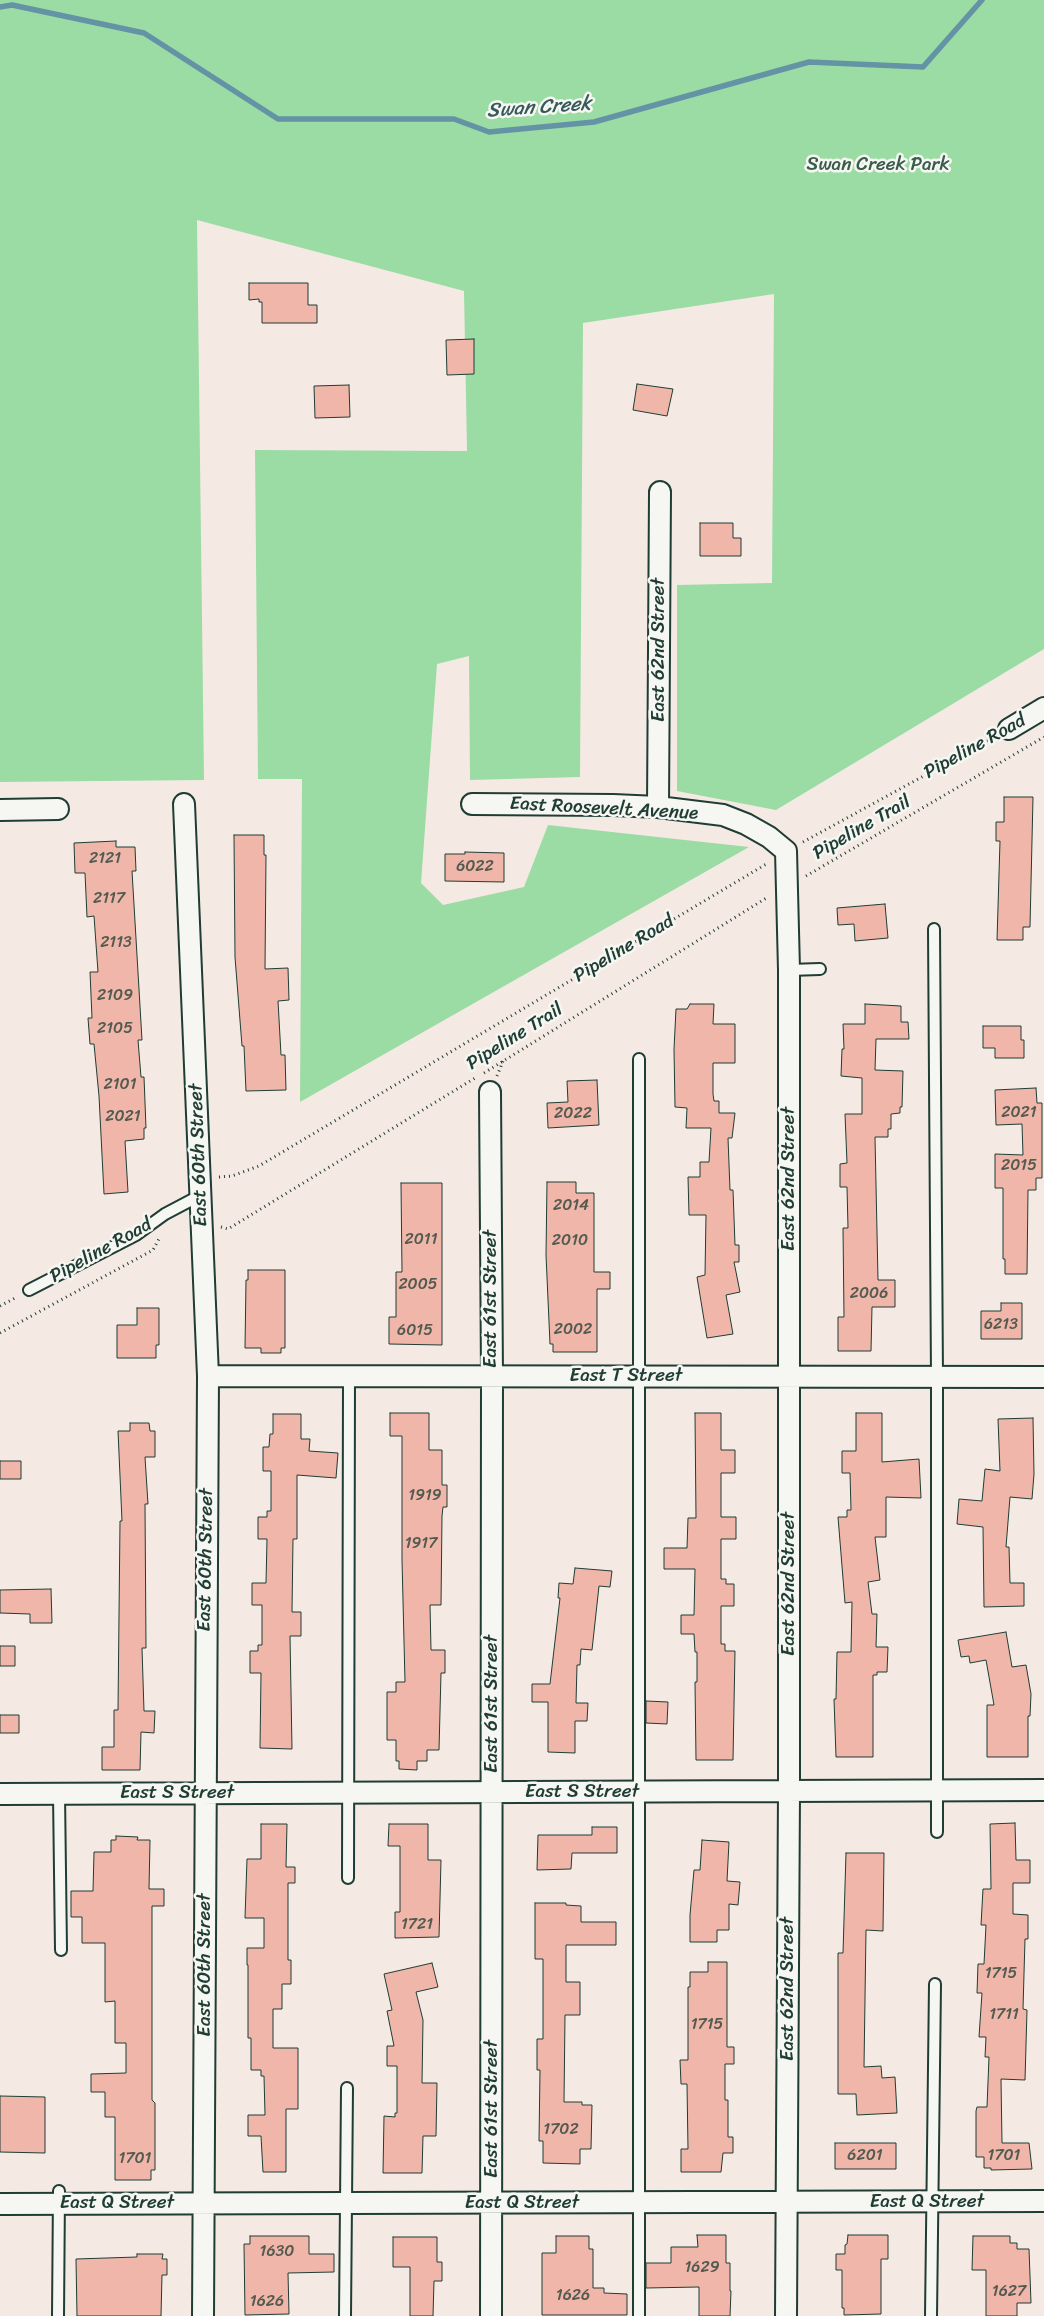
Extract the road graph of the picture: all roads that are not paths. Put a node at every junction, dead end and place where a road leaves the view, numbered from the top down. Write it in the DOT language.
graph roads {
  1 [pos="660,492"];
  2 [pos="1044,708"];
  3 [pos="1009,729"];
  4 [pos="184,804"];
  5 [pos="472,804"];
  6 [pos="658,807"];
  7 [pos="58,809"];
  8 [pos="0,810"];
  9 [pos="786,852"];
  10 [pos="934,929"];
  11 [pos="789,970"];
  12 [pos="820,970"];
  13 [pos="639,1059"];
  14 [pos="490,1092"];
  15 [pos="200,1186"];
  16 [pos="29,1290"];
  17 [pos="208,1376"];
  18 [pos="349,1376"];
  19 [pos="492,1376"];
  20 [pos="640,1376"];
  21 [pos="789,1377"];
  22 [pos="938,1377"];
  23 [pos="1044,1378"];
  24 [pos="1044,1790"];
  25 [pos="789,1791"];
  26 [pos="938,1791"];
  27 [pos="492,1792"];
  28 [pos="639,1792"];
  29 [pos="204,1793"];
  30 [pos="349,1793"];
  31 [pos="0,1794"];
  32 [pos="59,1794"];
  33 [pos="937,1832"];
  34 [pos="348,1878"];
  35 [pos="61,1950"];
  36 [pos="934,1984"];
  37 [pos="347,2088"];
  38 [pos="59,2197"];
  39 [pos="1044,2201"];
  40 [pos="640,2202"];
  41 [pos="788,2202"];
  42 [pos="932,2202"];
  43 [pos="205,2203"];
  44 [pos="346,2203"];
  45 [pos="492,2203"];
  46 [pos="0,2204"];
  47 [pos="58,2316"];
  48 [pos="203,2316"];
  49 [pos="345,2316"];
  50 [pos="491,2316"];
  51 [pos="639,2316"];
  52 [pos="786,2316"];
  53 [pos="931,2316"];
  1 -- 6 [label="street, East 62nd Street"];
  2 -- 3 [label="street, Pipeline Road"];
  4 -- 15 [label="street, East 60th Street"];
  5 -- 6 [label="street, East Roosevelt Avenue"];
  6 -- 9 [label="street, East Roosevelt Avenue"];
  7 -- 8 [label="street"];
  9 -- 11 [label="street, East 62nd Street"];
  10 -- 22 [label="lane"];
  11 -- 12 [label="lane"];
  11 -- 21 [label="street, East 62nd Street"];
  13 -- 20 [label="lane"];
  14 -- 19 [label="street, East 61st Street"];
  15 -- 16 [label="lane, Pipeline Road"];
  15 -- 17 [label="street, East 60th Street"];
  17 -- 18 [label="street, East T Street"];
  17 -- 29 [label="street, East 60th Street"];
  18 -- 19 [label="street, East T Street"];
  18 -- 30 [label="lane"];
  19 -- 20 [label="street, East T Street"];
  19 -- 27 [label="street, East 61st Street"];
  20 -- 21 [label="street, East T Street"];
  20 -- 28 [label="lane"];
  21 -- 22 [label="street, East T Street"];
  21 -- 25 [label="street, East 62nd Street"];
  22 -- 23 [label="street, East T Street"];
  22 -- 26 [label="lane"];
  24 -- 26 [label="street, East S Street"];
  25 -- 26 [label="street, East S Street"];
  25 -- 28 [label="street, East S Street"];
  25 -- 41 [label="street, East 62nd Street"];
  26 -- 33 [label="lane"];
  27 -- 28 [label="street, East S Street"];
  27 -- 30 [label="street, East S Street"];
  27 -- 45 [label="street, East 61st Street"];
  28 -- 40 [label="lane"];
  29 -- 30 [label="street, East S Street"];
  29 -- 32 [label="street, East S Street"];
  29 -- 43 [label="street, East 60th Street"];
  30 -- 34 [label="lane"];
  31 -- 32 [label="street, East S Street"];
  32 -- 35 [label="lane"];
  36 -- 42 [label="lane"];
  37 -- 44 [label="lane"];
  38 -- 43 [label="street, East Q Street"];
  38 -- 46 [label="street, East Q Street"];
  38 -- 47 [label="lane"];
  39 -- 42 [label="street, East Q Street"];
  40 -- 41 [label="street, East Q Street"];
  40 -- 45 [label="street, East Q Street"];
  40 -- 51 [label="lane"];
  41 -- 42 [label="street, East Q Street"];
  41 -- 52 [label="street, East 62nd Street"];
  42 -- 53 [label="lane"];
  43 -- 44 [label="street, East Q Street"];
  43 -- 48 [label="street, East 60th Street"];
  44 -- 45 [label="street, East Q Street"];
  44 -- 49 [label="lane"];
  45 -- 50 [label="street, East 61st Street"];
}
